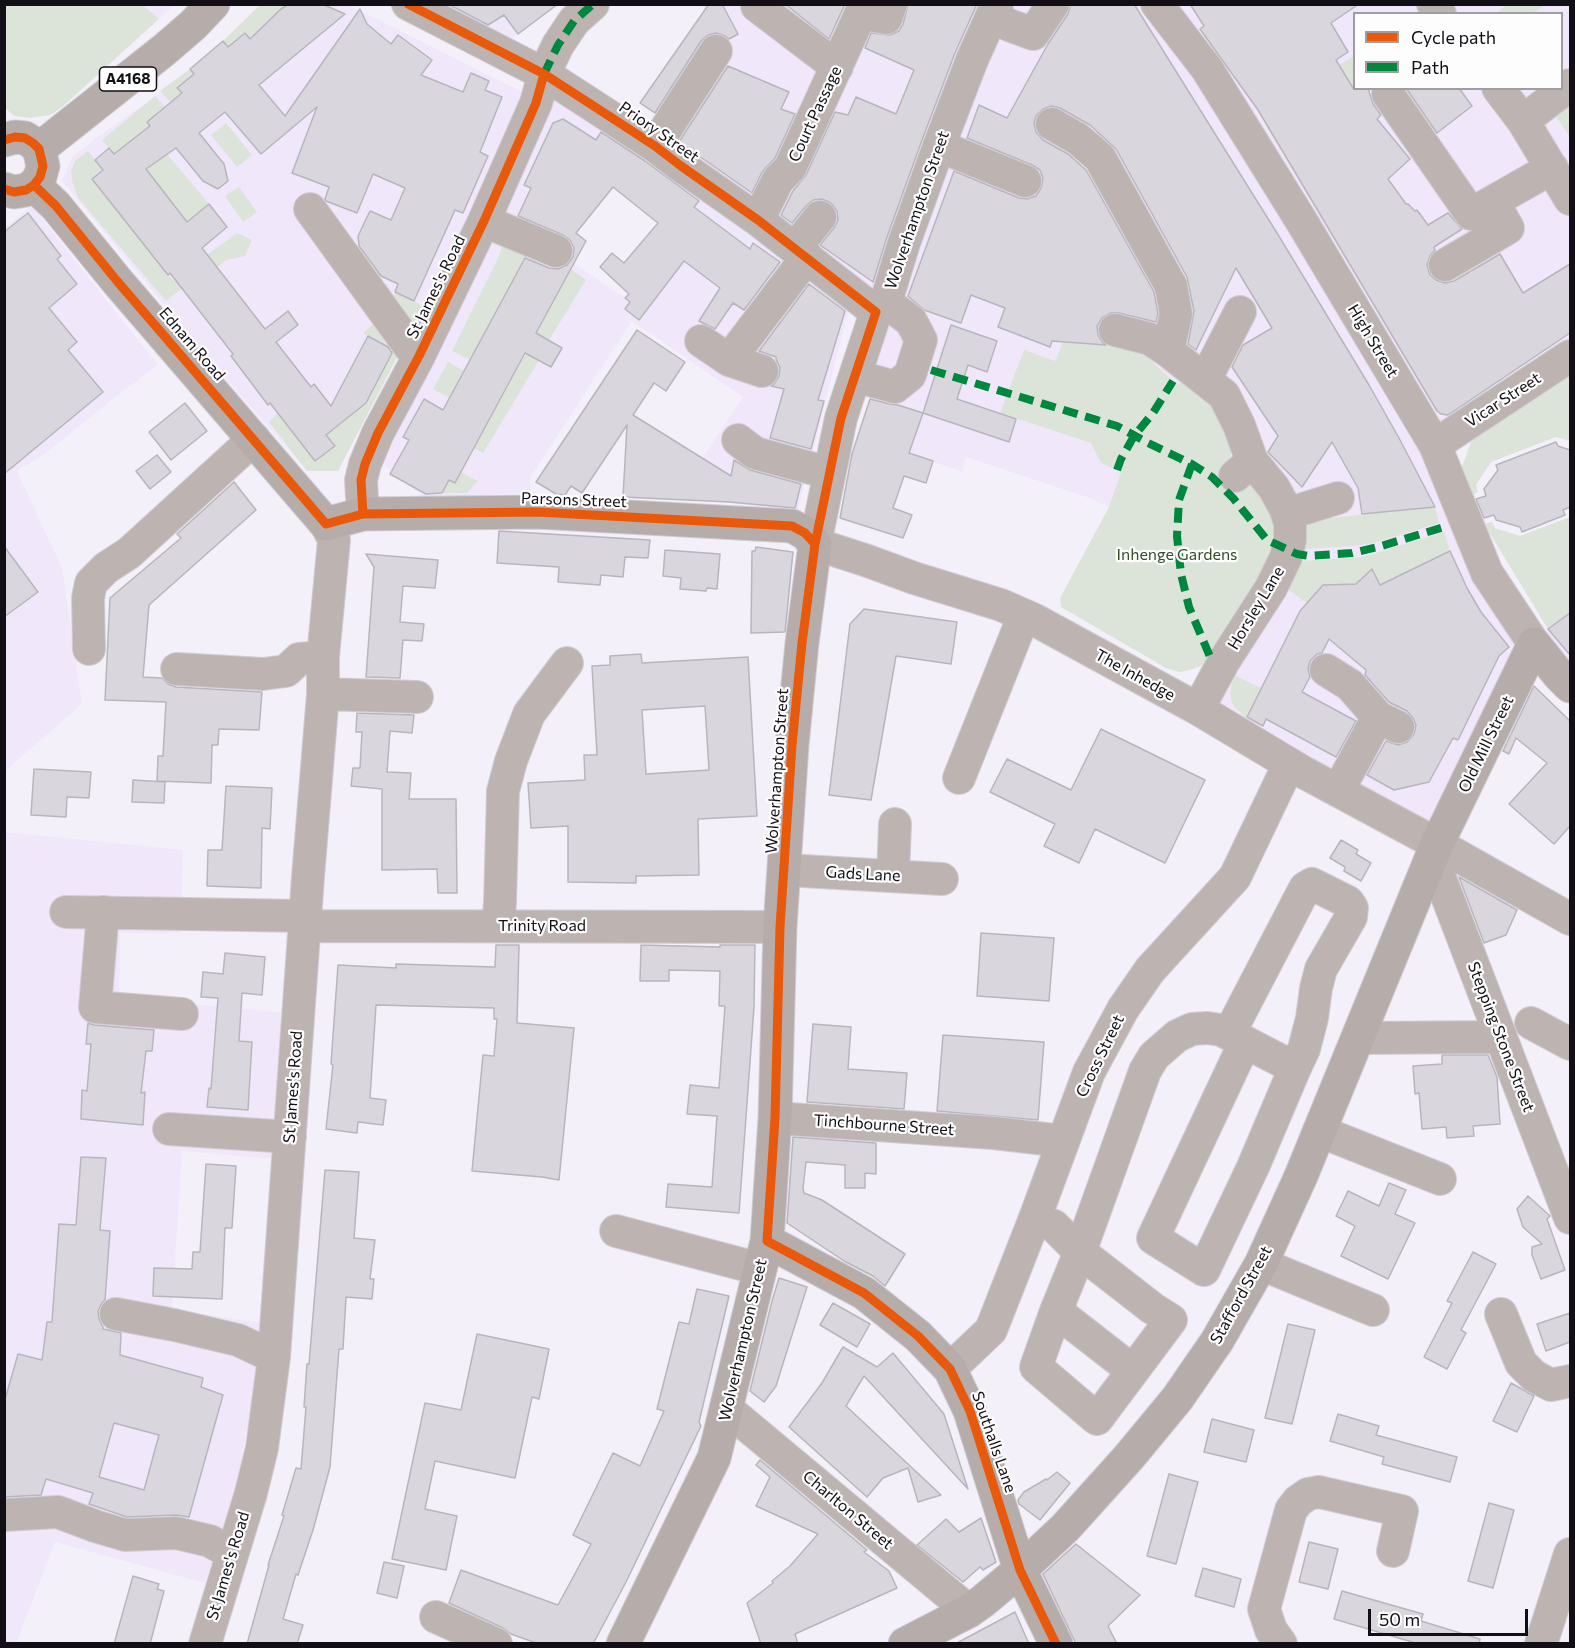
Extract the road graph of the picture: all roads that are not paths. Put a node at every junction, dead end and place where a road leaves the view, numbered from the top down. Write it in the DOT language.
graph roads {
  1 [pos="213,4"];
  2 [pos="592,4"];
  3 [pos="891,4"];
  4 [pos="1053,4"];
  5 [pos="1157,4"];
  6 [pos="757,6"];
  7 [pos="423,8"];
  8 [pos="863,9"];
  9 [pos="994,10"];
  10 [pos="716,51"];
  11 [pos="837,68"];
  12 [pos="544,74"];
  13 [pos="1570,85"];
  14 [pos="1500,90"];
  15 [pos="1388,94"];
  16 [pos="1523,121"];
  17 [pos="1052,124"];
  18 [pos="4,140"];
  19 [pos="655,146"];
  20 [pos="939,146"];
  21 [pos="39,149"];
  22 [pos="1552,168"];
  23 [pos="1025,181"];
  24 [pos="19,187"];
  25 [pos="1570,199"];
  26 [pos="1492,202"];
  27 [pos="310,209"];
  28 [pos="820,217"];
  29 [pos="758,220"];
  30 [pos="484,221"];
  31 [pos="556,251"];
  32 [pos="801,253"];
  33 [pos="1445,265"];
  34 [pos="880,306"];
  35 [pos="1240,312"];
  36 [pos="1115,330"];
  37 [pos="701,341"];
  38 [pos="1168,351"];
  39 [pos="419,356"];
  40 [pos="1570,356"];
  41 [pos="729,360"];
  42 [pos="762,371"];
  43 [pos="855,376"];
  44 [pos="1205,380"];
  45 [pos="254,439"];
  46 [pos="738,440"];
  47 [pos="1435,445"];
  48 [pos="830,473"];
  49 [pos="1338,498"];
  50 [pos="363,514"];
  51 [pos="1287,514"];
  52 [pos="326,524"];
  53 [pos="815,544"];
  54 [pos="1024,615"];
  55 [pos="1534,644"];
  56 [pos="89,649"];
  57 [pos="323,657"];
  58 [pos="567,663"];
  59 [pos="177,669"];
  60 [pos="1326,670"];
  61 [pos="1570,686"];
  62 [pos="323,694"];
  63 [pos="417,697"];
  64 [pos="1198,709"];
  65 [pos="1289,764"];
  66 [pos="959,778"];
  67 [pos="1338,791"];
  68 [pos="895,824"];
  69 [pos="1434,851"];
  70 [pos="785,870"];
  71 [pos="893,876"];
  72 [pos="942,879"];
  73 [pos="66,912"];
  74 [pos="103,912"];
  75 [pos="1570,919"];
  76 [pos="305,921"];
  77 [pos="498,926"];
  78 [pos="780,927"];
  79 [pos="183,1014"];
  80 [pos="1531,1023"];
  81 [pos="1108,1036"];
  82 [pos="1501,1036"];
  83 [pos="1237,1038"];
  84 [pos="1358,1038"];
  85 [pos="1570,1044"];
  86 [pos="1150,1062"];
  87 [pos="1294,1068"];
  88 [pos="775,1118"];
  89 [pos="168,1129"];
  90 [pos="1319,1131"];
  91 [pos="290,1137"];
  92 [pos="1063,1141"];
  93 [pos="1440,1179"];
  94 [pos="1567,1193"];
  95 [pos="1035,1218"];
  96 [pos="616,1230"];
  97 [pos="1080,1252"];
  98 [pos="763,1255"];
  99 [pos="1261,1264"];
  100 [pos="1373,1310"];
  101 [pos="1056,1311"];
  102 [pos="116,1314"];
  103 [pos="1501,1314"];
  104 [pos="274,1358"];
  105 [pos="950,1369"];
  106 [pos="1133,1371"];
  107 [pos="1570,1381"];
  108 [pos="727,1409"];
  109 [pos="4,1515"];
  110 [pos="1393,1551"];
  111 [pos="231,1553"];
  112 [pos="1570,1554"];
  113 [pos="1020,1570"];
  114 [pos="969,1611"];
  115 [pos="436,1617"];
  116 [pos="205,1644"];
  117 [pos="495,1644"];
  118 [pos="623,1644"];
  119 [pos="905,1644"];
  120 [pos="1056,1644"];
  121 [pos="1281,1644"];
  122 [pos="1541,1644"];
  1 -- 21 [label="main road, A4168"];
  2 -- 12 [label="street, St James's Road"];
  3 -- 8 [label="street"];
  4 -- 9 [label="street"];
  5 -- 47 [label="street, High Street"];
  6 -- 11 [label="street"];
  7 -- 12 [label="street, Priory Street"];
  8 -- 11 [label="street, Court Passage"];
  9 -- 20 [label="street, Wolverhampton Street"];
  10 -- 19 [label="street"];
  11 -- 29 [label="street, Court Passage"];
  12 -- 19 [label="street, Priory Street"];
  12 -- 30 [label="street, St James's Road"];
  13 -- 16 [label="street"];
  14 -- 16 [label="street"];
  15 -- 26 [label="street"];
  16 -- 22 [label="street"];
  17 -- 38 [label="street"];
  18 -- 21 [label="main road"];
  19 -- 29 [label="street, Priory Street"];
  20 -- 23 [label="street"];
  20 -- 34 [label="street, Wolverhampton Street"];
  21 -- 24 [label="main road"];
  22 -- 25 [label="street"];
  22 -- 26 [label="street"];
  24 -- 45 [label="main road, Ednam Road"];
  26 -- 33 [label="street"];
  27 -- 39 [label="street"];
  28 -- 32 [label="street"];
  29 -- 32 [label="street, Priory Street"];
  30 -- 31 [label="street"];
  30 -- 39 [label="street, St James's Road"];
  32 -- 34 [label="street, Priory Street"];
  32 -- 41 [label="street"];
  34 -- 43 [label="street, Wolverhampton Street"];
  34 -- 43 [label="street, Priory Street"];
  35 -- 44 [label="street"];
  36 -- 38 [label="street, Horsley Lane"];
  37 -- 41 [label="street"];
  38 -- 44 [label="street, Horsley Lane"];
  39 -- 50 [label="street, St James's Road"];
  40 -- 47 [label="street, Vicar Street"];
  41 -- 42 [label="street"];
  43 -- 48 [label="street, Wolverhampton Street"];
  44 -- 51 [label="street, Horsley Lane"];
  45 -- 52 [label="main road, Ednam Road"];
  45 -- 56 [label="street"];
  46 -- 48 [label="street"];
  47 -- 55 [label="street, High Street"];
  48 -- 53 [label="street, Wolverhampton Street"];
  49 -- 51 [label="street"];
  50 -- 52 [label="main road, Parsons Street"];
  50 -- 53 [label="main road, Parsons Street"];
  51 -- 64 [label="street, Horsley Lane"];
  52 -- 57 [label="street, St James's Road"];
  53 -- 54 [label="street, The Inhedge"];
  53 -- 70 [label="main road, Wolverhampton Street"];
  54 -- 64 [label="street, The Inhedge"];
  54 -- 66 [label="street"];
  55 -- 61 [label="main road, High Street"];
  55 -- 69 [label="main road, Old Mill Street"];
  57 -- 59 [label="street"];
  57 -- 62 [label="street, St James's Road"];
  58 -- 77 [label="street"];
  60 -- 67 [label="street"];
  62 -- 63 [label="street"];
  62 -- 76 [label="street, St James's Road"];
  64 -- 65 [label="street, The Inhedge"];
  65 -- 67 [label="street, The Inhedge"];
  65 -- 81 [label="street, Cross Street"];
  67 -- 69 [label="street, The Inhedge"];
  68 -- 71 [label="street"];
  69 -- 75 [label="street, The Inhedge"];
  69 -- 82 [label="street, Stepping Stone Street"];
  69 -- 84 [label="main road, Stafford Street"];
  70 -- 71 [label="street, Gads Lane"];
  70 -- 78 [label="main road, Wolverhampton Street"];
  71 -- 72 [label="street, Gads Lane"];
  73 -- 74 [label="street, Trinity Road"];
  74 -- 76 [label="street, Trinity Road"];
  74 -- 79 [label="street"];
  76 -- 77 [label="street, Trinity Road"];
  76 -- 91 [label="street, St James's Road"];
  77 -- 78 [label="street, Trinity Road"];
  78 -- 88 [label="main road, Wolverhampton Street"];
  80 -- 85 [label="street"];
  81 -- 86 [label="street"];
  81 -- 92 [label="street, Cross Street"];
  82 -- 84 [label="street"];
  82 -- 94 [label="street, Stepping Stone Street"];
  83 -- 86 [label="street"];
  83 -- 87 [label="street"];
  83 -- 87 [label="street"];
  83 -- 87 [label="street"];
  84 -- 90 [label="main road, Stafford Street"];
  86 -- 97 [label="street"];
  88 -- 92 [label="street, Tinchbourne Street"];
  88 -- 98 [label="main road, Wolverhampton Street"];
  89 -- 91 [label="street"];
  90 -- 93 [label="street"];
  90 -- 99 [label="main road, Stafford Street"];
  91 -- 104 [label="street, St James's Road"];
  92 -- 95 [label="street, Cross Street"];
  95 -- 97 [label="street"];
  95 -- 105 [label="street, Cross Street"];
  96 -- 98 [label="street"];
  97 -- 101 [label="street"];
  97 -- 106 [label="street"];
  98 -- 105 [label="main road, Southalls Lane"];
  98 -- 108 [label="main road, Wolverhampton Street"];
  99 -- 100 [label="street"];
  99 -- 113 [label="main road, Stafford Street"];
  101 -- 106 [label="street"];
  101 -- 106 [label="street"];
  102 -- 104 [label="street"];
  103 -- 107 [label="street"];
  104 -- 111 [label="street, St James's Road"];
  105 -- 113 [label="main road, Southalls Lane"];
  108 -- 114 [label="street, Charlton Street"];
  108 -- 118 [label="main road, Wolverhampton Street"];
  109 -- 111 [label="street"];
  110 -- 121 [label="street"];
  111 -- 116 [label="street, St James's Road"];
  112 -- 122 [label="street"];
  113 -- 114 [label="main road, Stafford Street"];
  113 -- 120 [label="main road, Southalls Lane"];
  114 -- 119 [label="main road, Stafford Street"];
  115 -- 117 [label="street"];
}
